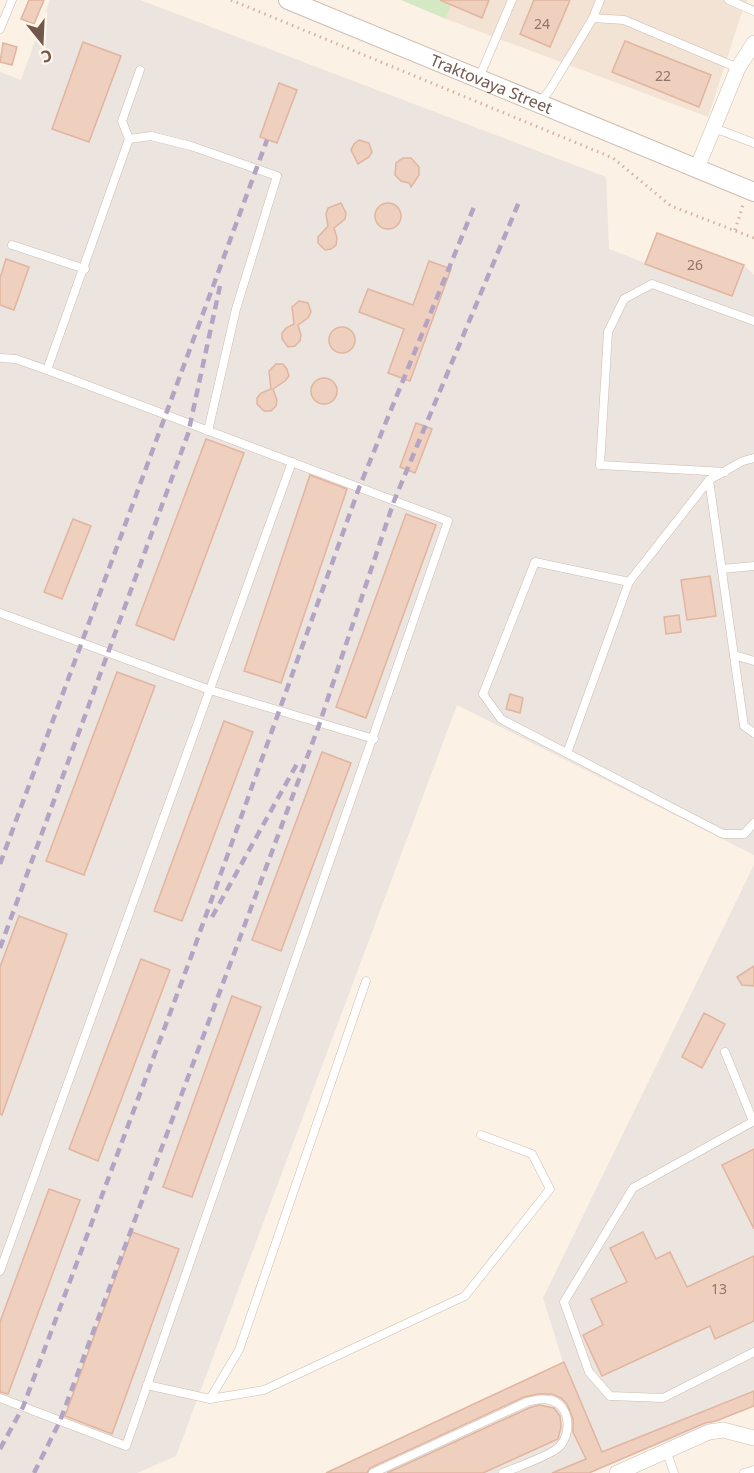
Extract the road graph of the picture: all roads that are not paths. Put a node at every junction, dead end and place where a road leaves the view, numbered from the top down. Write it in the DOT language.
graph roads {
  1 [pos="12,0"];
  2 [pos="288,0"];
  3 [pos="512,0"];
  4 [pos="600,0"];
  5 [pos="729,0"];
  6 [pos="754,11"];
  7 [pos="593,18"];
  8 [pos="0,28"];
  9 [pos="754,43"];
  10 [pos="738,68"];
  11 [pos="140,70"];
  12 [pos="479,78"];
  13 [pos="538,103"];
  14 [pos="714,128"];
  15 [pos="129,139"];
  16 [pos="754,143"];
  17 [pos="697,168"];
  18 [pos="754,192"];
  19 [pos="12,245"];
  20 [pos="85,269"];
  21 [pos="754,321"];
  22 [pos="0,358"];
  23 [pos="48,370"];
  24 [pos="207,431"];
  25 [pos="754,458"];
  26 [pos="292,462"];
  27 [pos="725,471"];
  28 [pos="709,480"];
  29 [pos="754,566"];
  30 [pos="722,569"];
  31 [pos="629,582"];
  32 [pos="0,613"];
  33 [pos="734,655"];
  34 [pos="754,661"];
  35 [pos="210,690"];
  36 [pos="754,733"];
  37 [pos="374,739"];
  38 [pos="567,753"];
  39 [pos="754,822"];
  40 [pos="366,981"];
  41 [pos="726,1052"];
  42 [pos="754,1121"];
  43 [pos="481,1135"];
  44 [pos="0,1271"];
  45 [pos="754,1352"];
  46 [pos="147,1385"];
  47 [pos="0,1398"];
  48 [pos="210,1399"];
  49 [pos="754,1438"];
  50 [pos="666,1450"];
  51 [pos="754,1470"];
  52 [pos="374,1473"];
  53 [pos="503,1473"];
  54 [pos="617,1473"];
  55 [pos="674,1473"];
  56 [pos="744,1473"];
  1 -- 8 [label="lane"];
  2 -- 12 [label="street, Traktovaya Street"];
  3 -- 12 [label="lane"];
  4 -- 7 [label="lane"];
  5 -- 6 [label="lane"];
  7 -- 10 [label="lane"];
  7 -- 13 [label="lane"];
  9 -- 10 [label="street"];
  10 -- 14 [label="street"];
  11 -- 15 [label="lane"];
  12 -- 13 [label="street, Traktovaya Street"];
  13 -- 17 [label="street, Traktovaya Street"];
  14 -- 16 [label="lane"];
  14 -- 17 [label="street"];
  15 -- 20 [label="lane"];
  15 -- 24 [label="lane"];
  17 -- 18 [label="street, Traktovaya Street"];
  19 -- 20 [label="lane"];
  20 -- 23 [label="lane"];
  21 -- 27 [label="lane"];
  22 -- 23 [label="lane"];
  23 -- 24 [label="lane"];
  24 -- 26 [label="lane"];
  25 -- 27 [label="lane"];
  26 -- 35 [label="lane"];
  26 -- 37 [label="lane"];
  27 -- 28 [label="lane"];
  28 -- 30 [label="lane"];
  28 -- 31 [label="lane"];
  29 -- 30 [label="lane"];
  30 -- 33 [label="lane"];
  31 -- 38 [label="lane"];
  31 -- 38 [label="lane"];
  32 -- 35 [label="lane"];
  33 -- 34 [label="lane"];
  33 -- 36 [label="lane"];
  35 -- 37 [label="lane"];
  35 -- 44 [label="lane"];
  37 -- 46 [label="lane"];
  38 -- 39 [label="lane"];
  40 -- 48 [label="lane"];
  41 -- 42 [label="lane"];
  42 -- 45 [label="lane"];
  43 -- 48 [label="lane"];
  46 -- 47 [label="lane"];
  46 -- 48 [label="lane"];
  49 -- 50 [label="street"];
  50 -- 54 [label="street"];
  50 -- 55 [label="lane"];
  51 -- 56 [label="lane"];
  52 -- 53 [label="lane"];
}
